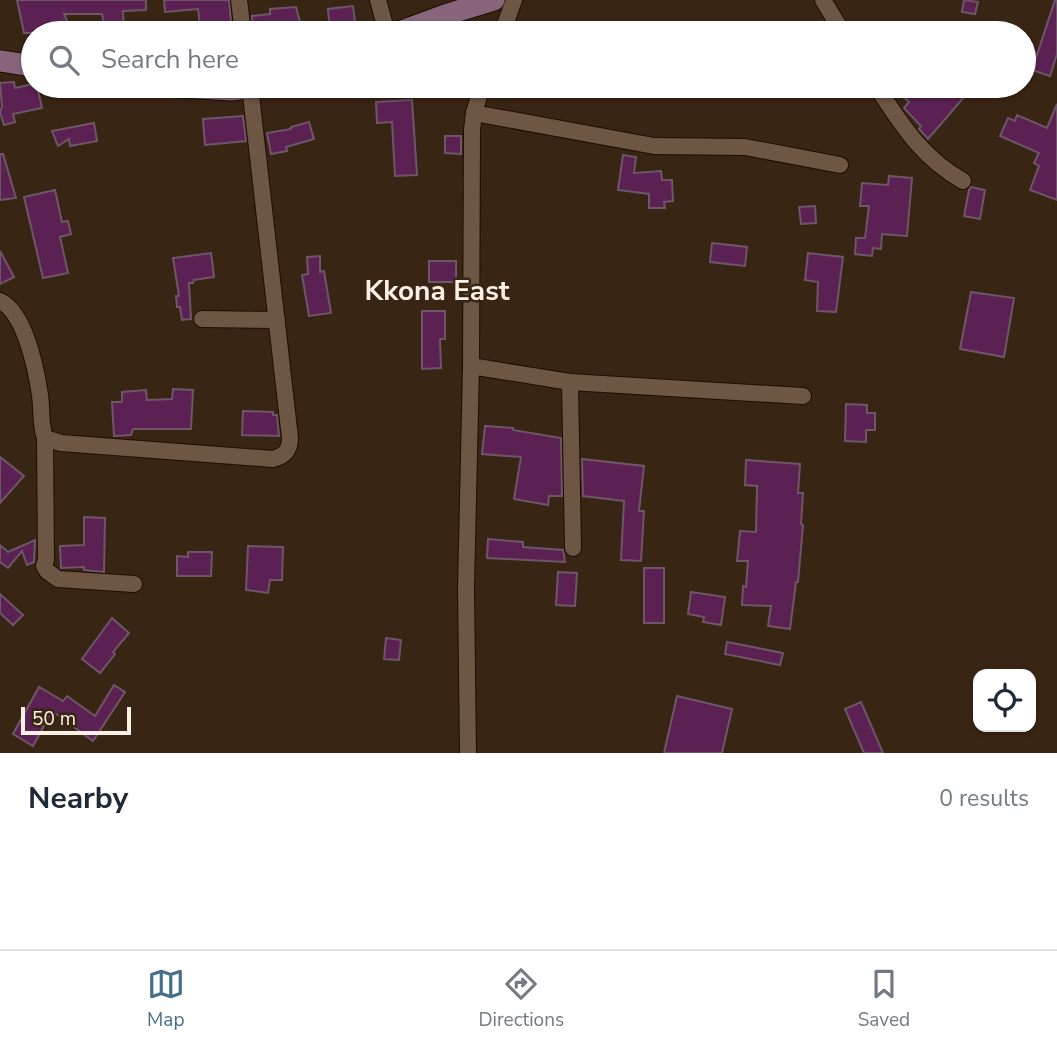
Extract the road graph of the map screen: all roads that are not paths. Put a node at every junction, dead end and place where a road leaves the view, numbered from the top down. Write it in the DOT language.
graph roads {
  1 [pos="239,0"];
  2 [pos="378,0"];
  3 [pos="494,0"];
  4 [pos="514,0"];
  5 [pos="822,0"];
  6 [pos="242,21"];
  7 [pos="384,21"];
  8 [pos="429,21"];
  9 [pos="506,21"];
  10 [pos="835,21"];
  11 [pos="0,61"];
  12 [pos="21,64"];
  13 [pos="256,98"];
  14 [pos="478,98"];
  15 [pos="884,98"];
  16 [pos="474,113"];
  17 [pos="839,165"];
  18 [pos="963,181"];
  19 [pos="0,301"];
  20 [pos="202,319"];
  21 [pos="277,320"];
  22 [pos="471,366"];
  23 [pos="570,382"];
  24 [pos="803,396"];
  25 [pos="45,438"];
  26 [pos="573,548"];
  27 [pos="134,584"];
  28 [pos="468,753"];
  1 -- 6 [label="street"];
  2 -- 7 [label="street"];
  3 -- 8 [label="street"];
  4 -- 9 [label="street"];
  5 -- 10 [label="street"];
  11 -- 12 [label="street"];
  13 -- 21 [label="street"];
  14 -- 16 [label="street"];
  15 -- 18 [label="street"];
  16 -- 17 [label="street"];
  16 -- 22 [label="street"];
  19 -- 25 [label="street"];
  20 -- 21 [label="street"];
  21 -- 25 [label="street"];
  22 -- 23 [label="street"];
  22 -- 28 [label="street"];
  23 -- 24 [label="street"];
  23 -- 26 [label="street"];
  25 -- 27 [label="street"];
}
